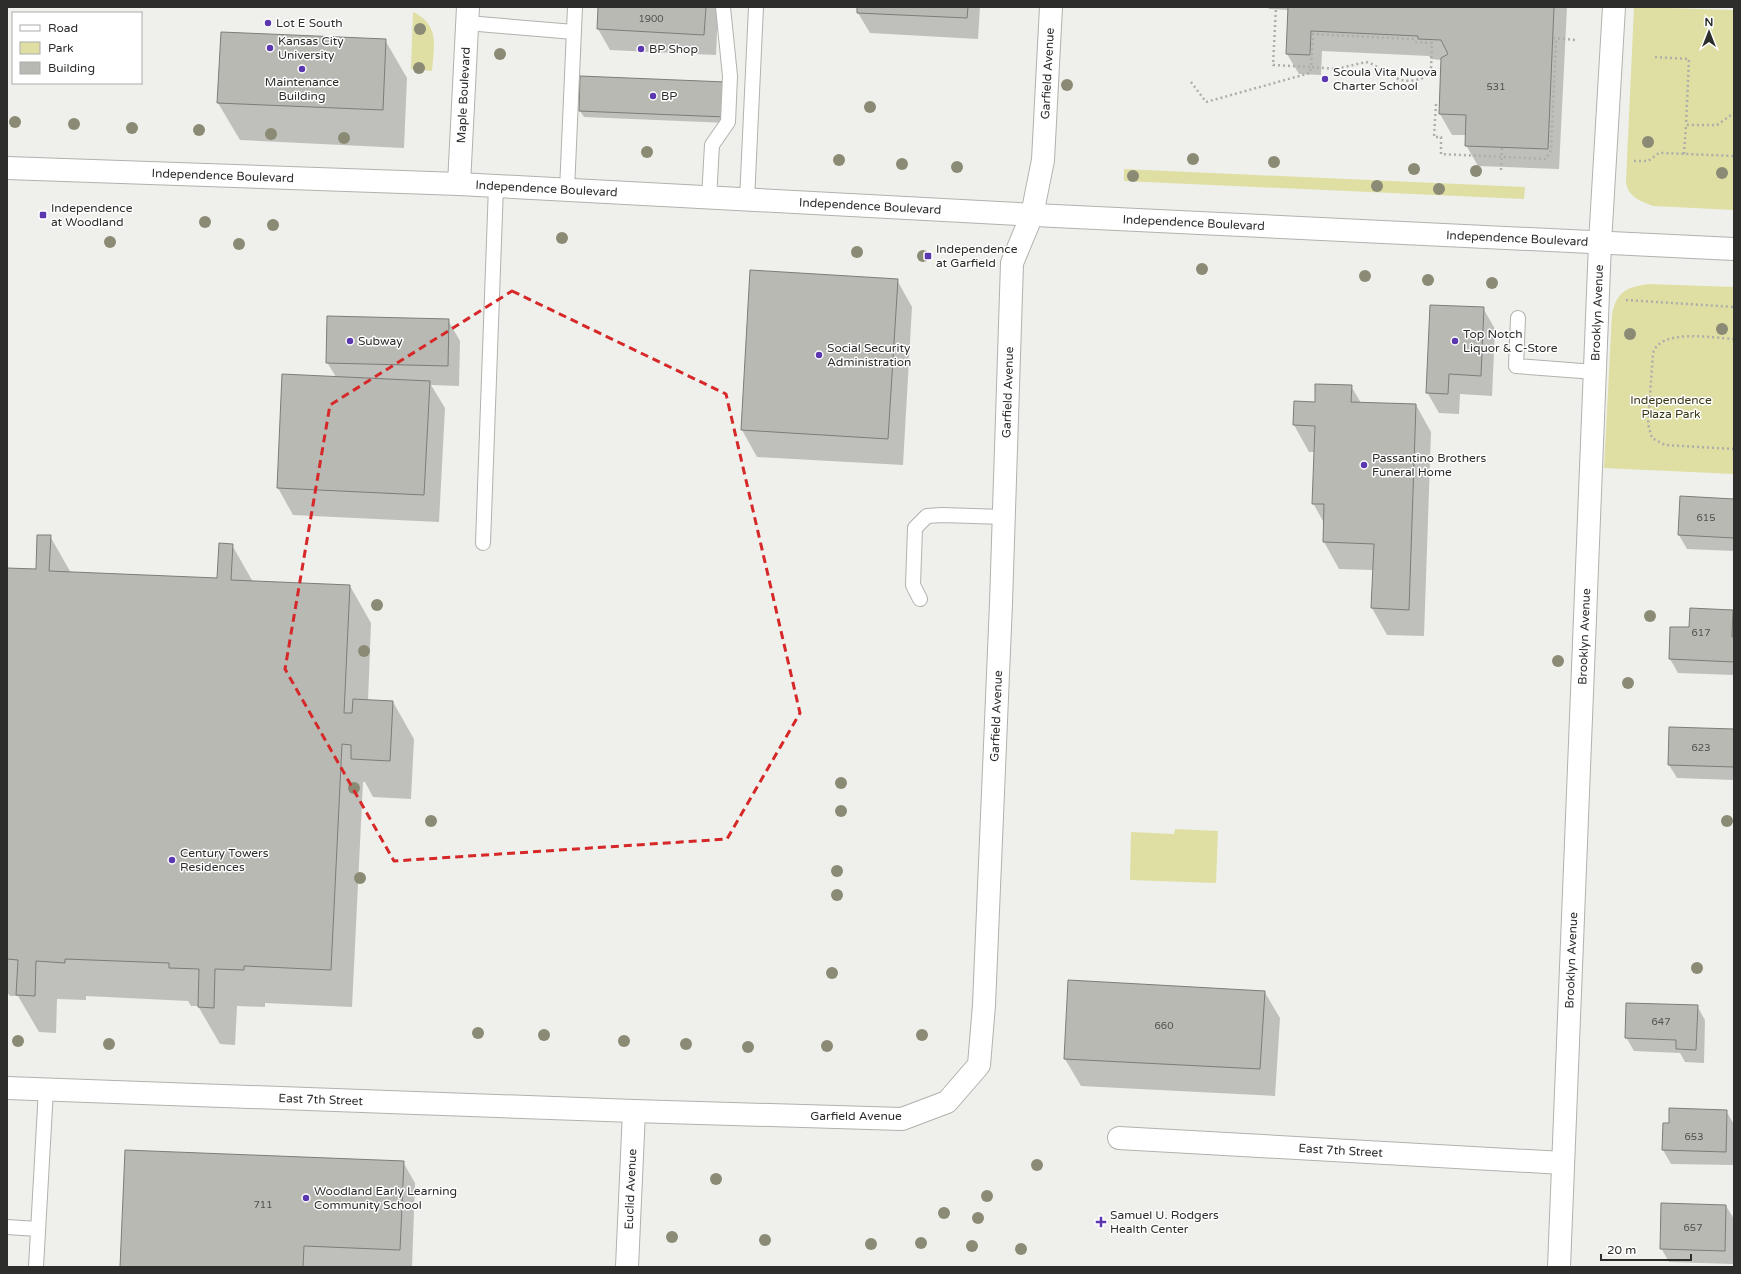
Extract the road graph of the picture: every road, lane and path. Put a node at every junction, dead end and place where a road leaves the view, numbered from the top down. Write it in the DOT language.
graph roads {
  1 [pos="575,7"];
  2 [pos="722,7"];
  3 [pos="756,7"];
  4 [pos="1051,7"];
  5 [pos="1276,7"];
  6 [pos="1614,7"];
  7 [pos="468,15"];
  8 [pos="574,32"];
  9 [pos="1575,40"];
  10 [pos="1655,57"];
  11 [pos="1311,68"];
  12 [pos="1191,82"];
  13 [pos="1436,104"];
  14 [pos="1734,113"];
  15 [pos="1686,126"];
  16 [pos="1502,147"];
  17 [pos="1684,154"];
  18 [pos="1501,156"];
  19 [pos="1734,156"];
  20 [pos="1634,161"];
  21 [pos="7,168"];
  22 [pos="1501,170"];
  23 [pos="459,184"];
  24 [pos="496,186"];
  25 [pos="567,190"];
  26 [pos="709,198"];
  27 [pos="747,200"];
  28 [pos="1032,214"];
  29 [pos="1600,243"];
  30 [pos="1734,249"];
  31 [pos="1626,300"];
  32 [pos="1734,307"];
  33 [pos="1518,318"];
  34 [pos="1734,339"];
  35 [pos="1594,372"];
  36 [pos="1734,449"];
  37 [pos="1004,517"];
  38 [pos="483,543"];
  39 [pos="920,599"];
  40 [pos="7,1088"];
  41 [pos="46,1089"];
  42 [pos="634,1111"];
  43 [pos="1119,1138"];
  44 [pos="1563,1163"];
  45 [pos="7,1228"];
  46 [pos="38,1229"];
  47 [pos="36,1267"];
  48 [pos="627,1267"];
  49 [pos="1559,1267"];
  1 -- 8 [label="lane"];
  2 -- 26 [label="lane"];
  3 -- 27 [label="lane"];
  4 -- 28 [label="street, Garfield Avenue"];
  5 -- 11 [label="path"];
  6 -- 29 [label="street, Brooklyn Avenue"];
  7 -- 8 [label="lane"];
  7 -- 23 [label="street, Maple Boulevard"];
  8 -- 25 [label="lane"];
  9 -- 18 [label="path"];
  10 -- 15 [label="path"];
  11 -- 11 [label="path"];
  11 -- 12 [label="path"];
  13 -- 18 [label="path"];
  14 -- 15 [label="path"];
  15 -- 17 [label="path"];
  16 -- 18 [label="path"];
  17 -- 19 [label="path"];
  17 -- 20 [label="path"];
  18 -- 22 [label="path"];
  21 -- 23 [label="street, Independence Boulevard"];
  23 -- 24 [label="street, Independence Boulevard"];
  24 -- 25 [label="street, Independence Boulevard"];
  24 -- 38 [label="lane"];
  25 -- 26 [label="street, Independence Boulevard"];
  26 -- 27 [label="street, Independence Boulevard"];
  27 -- 28 [label="street, Independence Boulevard"];
  28 -- 29 [label="street, Independence Boulevard"];
  28 -- 37 [label="street, Garfield Avenue"];
  29 -- 30 [label="street, Independence Boulevard"];
  29 -- 35 [label="street, Brooklyn Avenue"];
  31 -- 32 [label="path"];
  33 -- 35 [label="lane"];
  34 -- 36 [label="path"];
  35 -- 44 [label="street, Brooklyn Avenue"];
  37 -- 39 [label="lane"];
  37 -- 42 [label="street, Garfield Avenue"];
  40 -- 41 [label="street, East 7th Street"];
  41 -- 42 [label="street, East 7th Street"];
  41 -- 46 [label="lane"];
  42 -- 48 [label="street, Euclid Avenue"];
  43 -- 44 [label="street, East 7th Street"];
  44 -- 49 [label="street, Brooklyn Avenue"];
  45 -- 46 [label="lane"];
  46 -- 47 [label="lane"];
}
